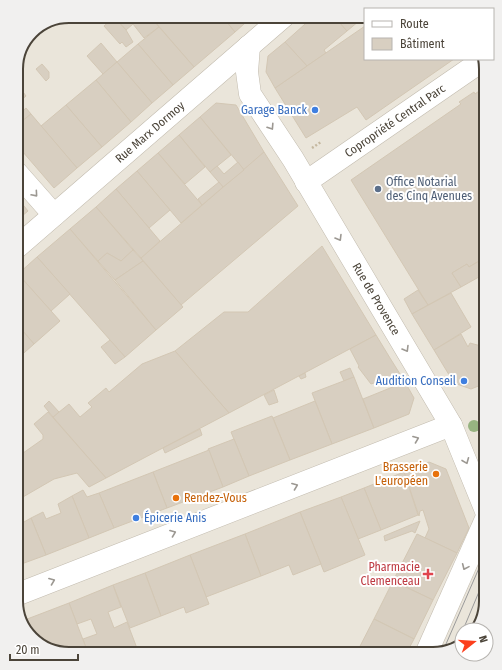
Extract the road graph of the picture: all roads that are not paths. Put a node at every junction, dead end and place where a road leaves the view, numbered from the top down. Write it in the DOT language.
graph roads {
  1 [pos="276,23"];
  2 [pos="249,46"];
  3 [pos="479,63"];
  4 [pos="203,86"];
  5 [pos="250,94"];
  6 [pos="23,180"];
  7 [pos="306,182"];
  8 [pos="54,215"];
  9 [pos="23,242"];
  10 [pos="451,425"];
  11 [pos="479,494"];
  12 [pos="479,535"];
  13 [pos="23,592"];
  14 [pos="429,647"];
  1 -- 2 [label="street, Rue Marx Dormoy"];
  2 -- 4 [label="street, Rue Marx Dormoy"];
  2 -- 5 [label="street, Rue de Provence"];
  3 -- 7 [label="street, Copropriété Central Parc"];
  4 -- 5 [label="street"];
  4 -- 8 [label="street, Rue Marx Dormoy"];
  5 -- 7 [label="street, Rue de Provence, one-way"];
  6 -- 8 [label="street, one-way"];
  7 -- 10 [label="street, Rue de Provence, one-way"];
  8 -- 9 [label="street, Rue Marx Dormoy"];
  10 -- 11 [label="street, Rue de Provence, one-way"];
  13 -- 10 [label="street, one-way"];
  12 -- 14 [label="street, one-way"];
}
